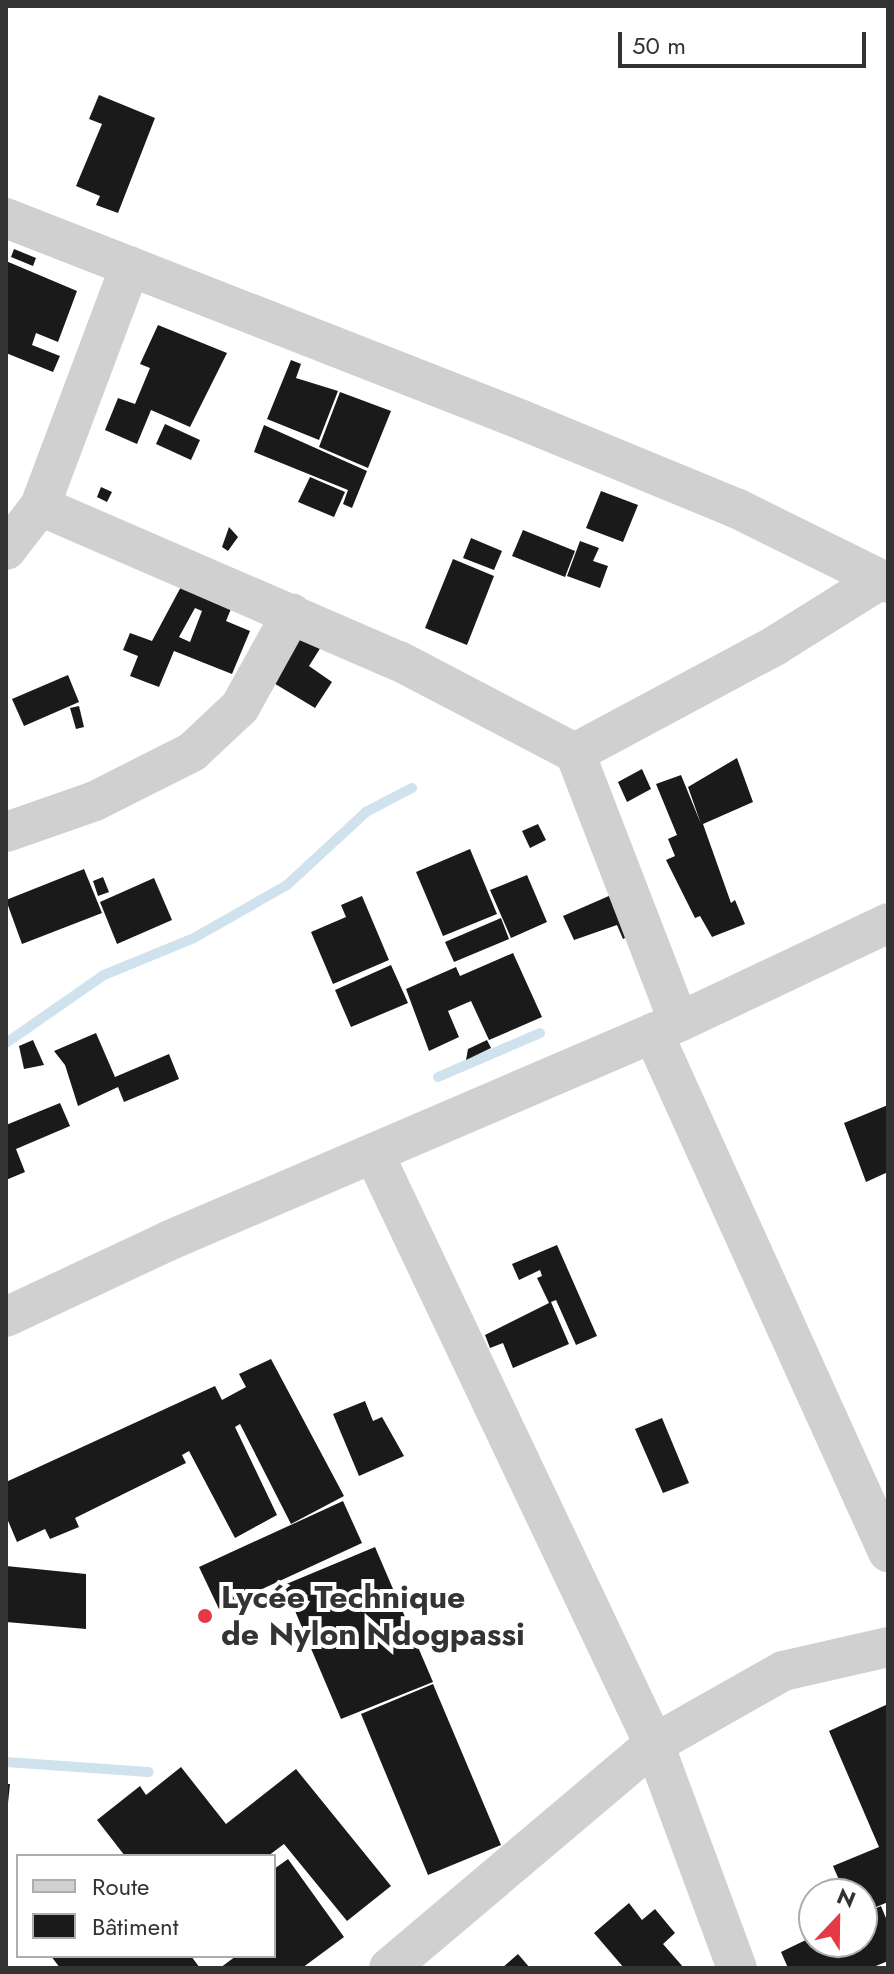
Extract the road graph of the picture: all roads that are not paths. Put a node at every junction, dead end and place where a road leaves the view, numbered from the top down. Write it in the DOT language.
graph roads {
  1 [pos="6,218"];
  2 [pos="130,266"];
  3 [pos="40,506"];
  4 [pos="6,550"];
  5 [pos="884,581"];
  6 [pos="292,613"];
  7 [pos="575,753"];
  8 [pos="6,832"];
  9 [pos="888,923"];
  10 [pos="666,1027"];
  11 [pos="374,1154"];
  12 [pos="6,1317"];
  13 [pos="888,1552"];
  14 [pos="888,1647"];
  15 [pos="654,1744"];
  16 [pos="389,1968"];
  17 [pos="737,1968"];
  1 -- 2 [label="street"];
  2 -- 3 [label="street"];
  2 -- 5 [label="street"];
  3 -- 4 [label="street"];
  3 -- 6 [label="street"];
  5 -- 7 [label="street"];
  6 -- 7 [label="street"];
  6 -- 8 [label="street"];
  7 -- 10 [label="street"];
  9 -- 10 [label="street"];
  10 -- 11 [label="street"];
  10 -- 13 [label="street"];
  11 -- 12 [label="street"];
  11 -- 15 [label="street"];
  14 -- 15 [label="street"];
  15 -- 16 [label="street"];
  15 -- 17 [label="street"];
}
